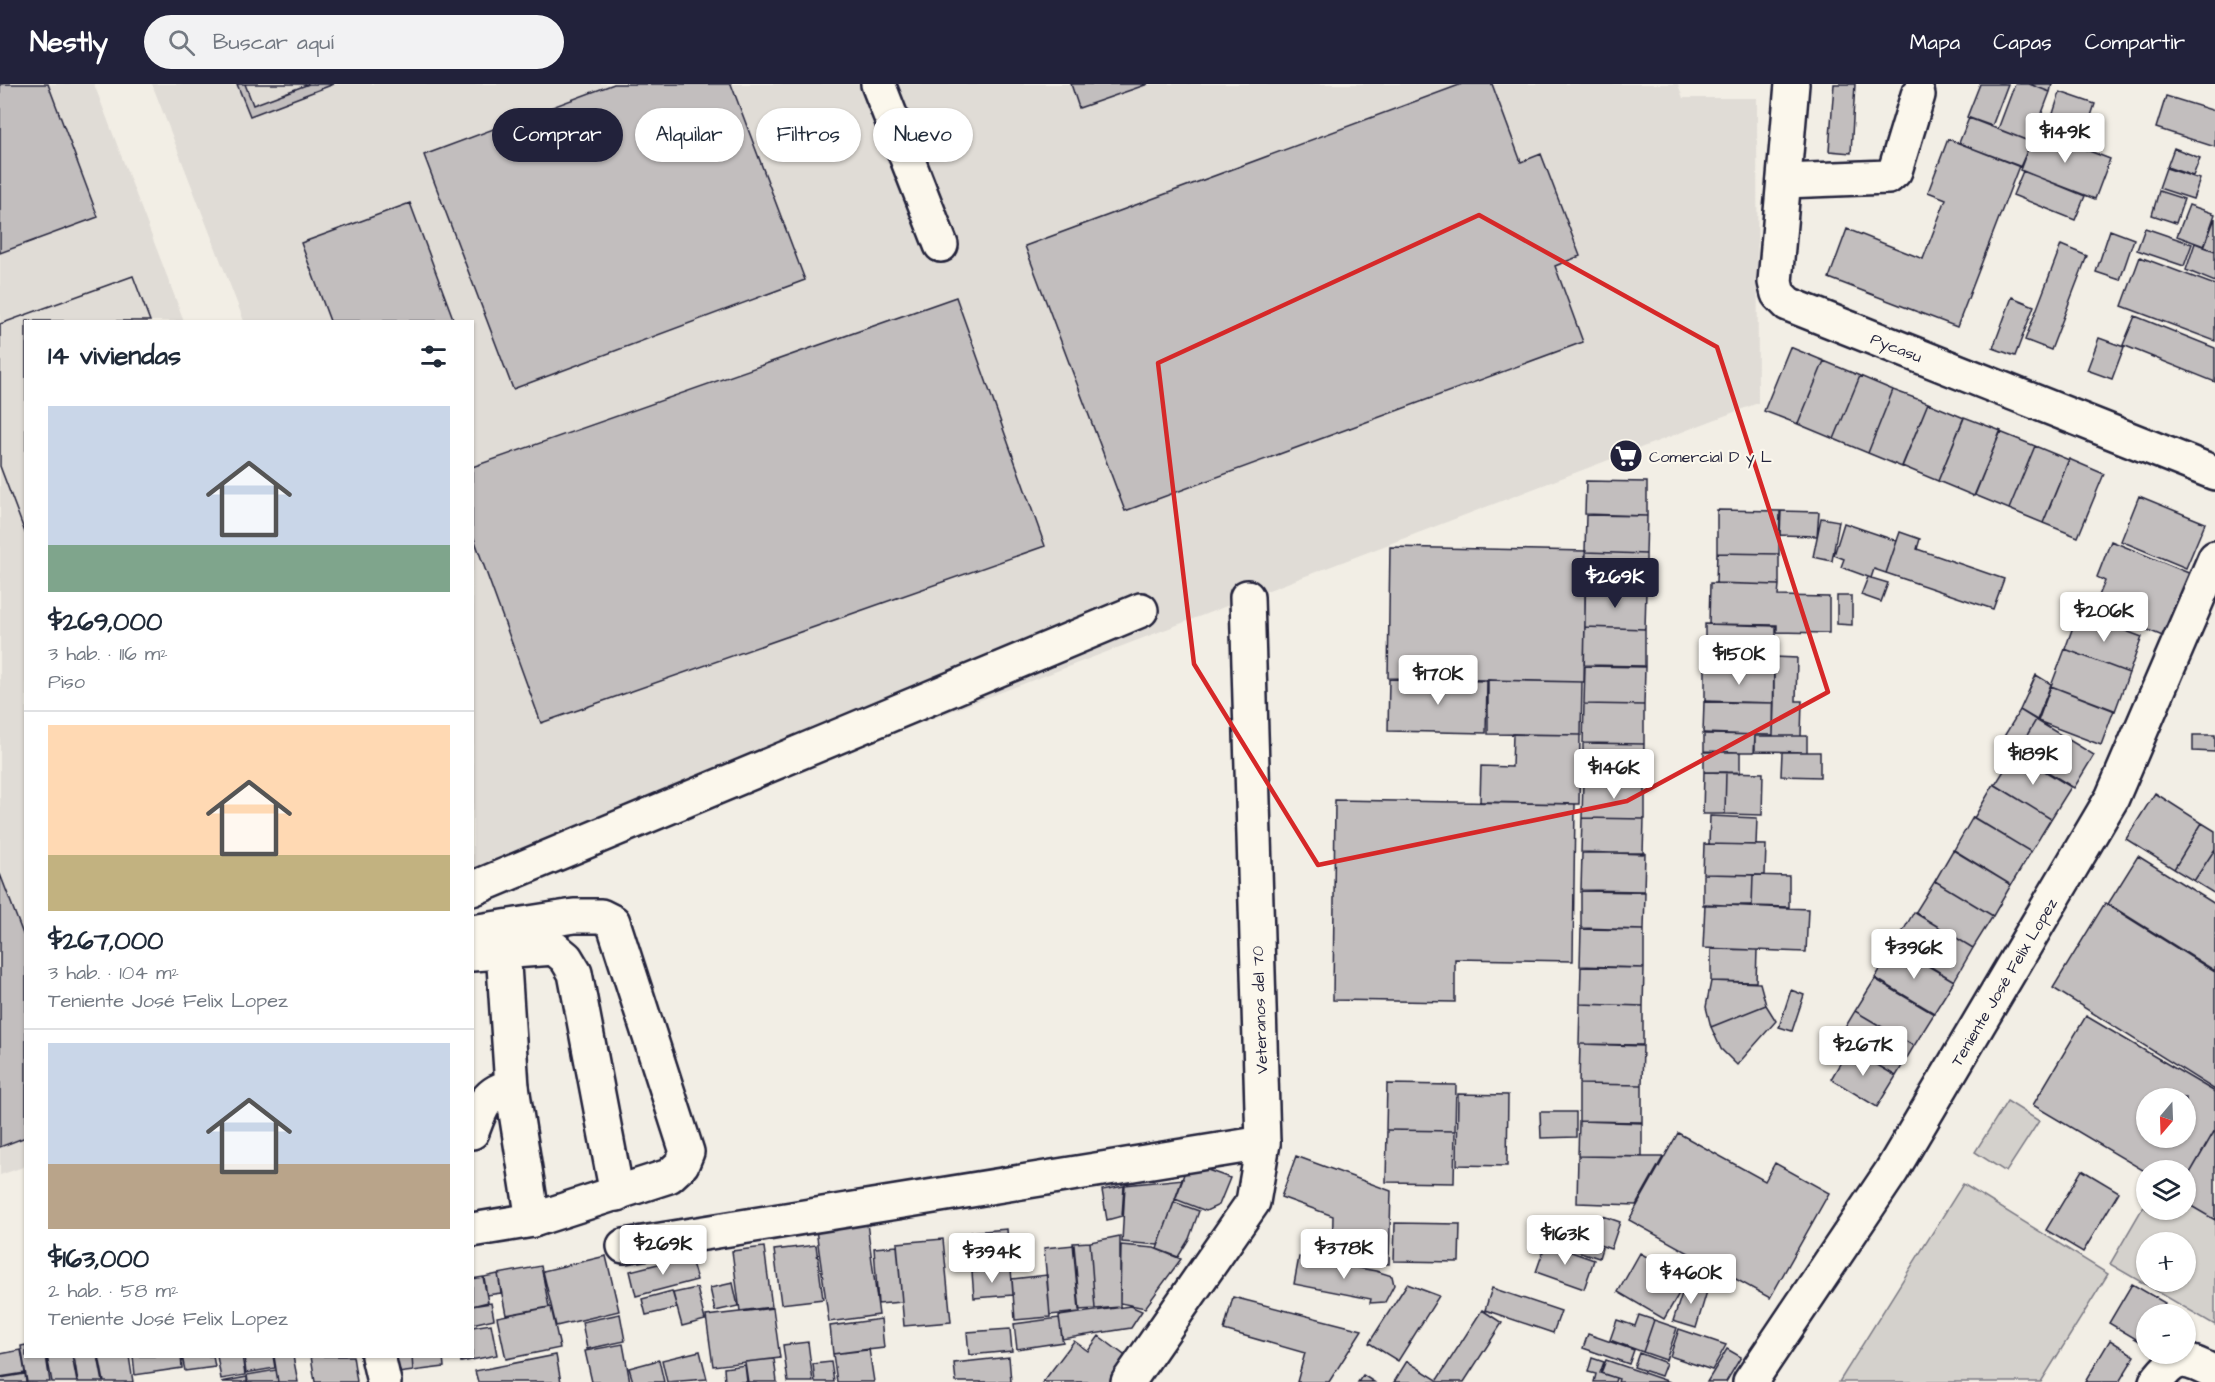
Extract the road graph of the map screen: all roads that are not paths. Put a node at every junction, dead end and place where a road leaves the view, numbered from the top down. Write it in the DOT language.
graph roads {
  1 [pos="878,84"];
  2 [pos="1792,84"];
  3 [pos="1918,95"];
  4 [pos="1784,181"];
  5 [pos="941,245"];
  6 [pos="2215,473"];
  7 [pos="2215,558"];
  8 [pos="1247,597"];
  9 [pos="1141,610"];
  10 [pos="474,888"];
  11 [pos="474,932"];
  12 [pos="488,952"];
  13 [pos="512,1087"];
  14 [pos="474,1127"];
  15 [pos="1263,1143"];
  16 [pos="617,1194"];
  17 [pos="533,1220"];
  18 [pos="474,1230"];
  19 [pos="624,1246"];
  20 [pos="378,1358"];
  21 [pos="2215,1372"];
  22 [pos="384,1382"];
  23 [pos="1128,1382"];
  24 [pos="1749,1382"];
  25 [pos="2156,1382"];
  1 -- 5 [label="street"];
  2 -- 4 [label="street, Pycasu"];
  3 -- 4 [label="street"];
  4 -- 6 [label="street, Pycasu"];
  7 -- 24 [label="street, Teniente José Felix Lopez"];
  8 -- 15 [label="street, Veteranos del 70"];
  9 -- 10 [label="street"];
  11 -- 16 [label="street"];
  12 -- 13 [label="street"];
  12 -- 16 [label="street"];
  13 -- 14 [label="street"];
  13 -- 17 [label="street"];
  15 -- 19 [label="street"];
  15 -- 23 [label="street, Veteranos del 70"];
  16 -- 17 [label="street"];
  17 -- 18 [label="street"];
  20 -- 22 [label="street"];
  21 -- 25 [label="street"];
}
